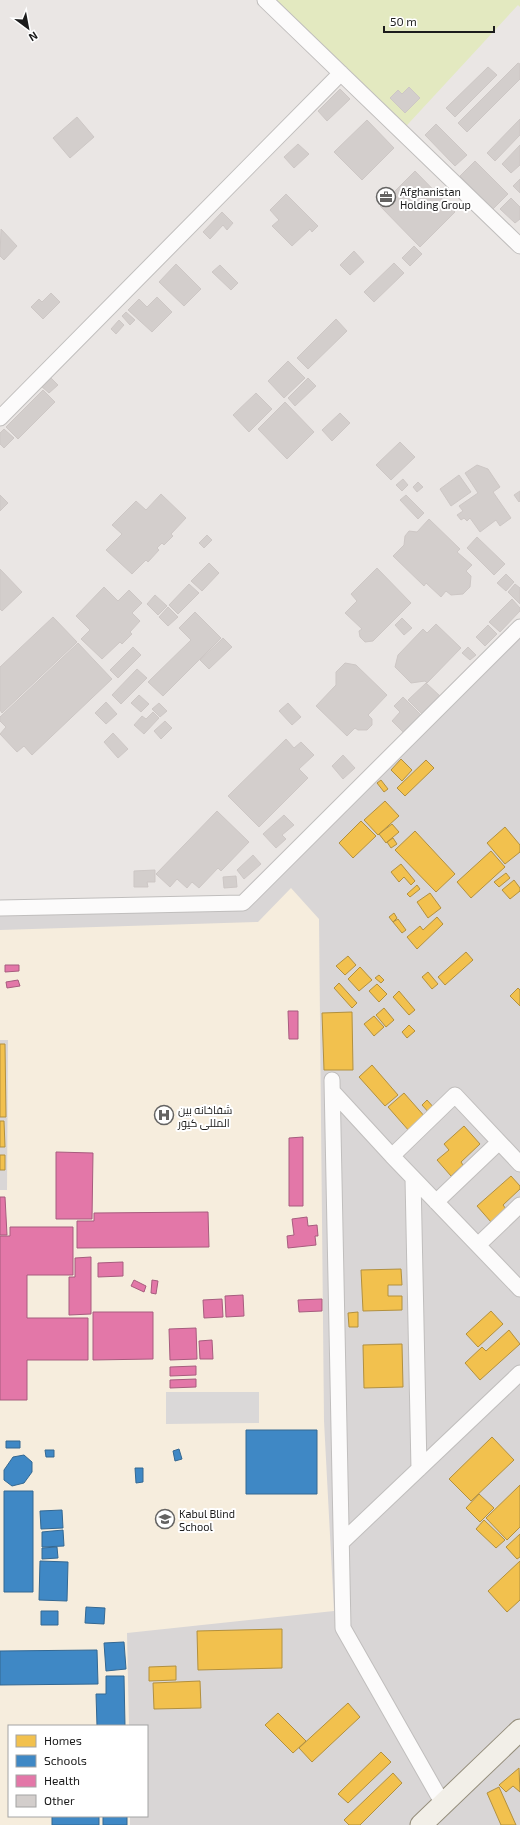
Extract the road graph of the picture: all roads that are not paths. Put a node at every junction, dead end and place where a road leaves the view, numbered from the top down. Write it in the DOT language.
graph roads {
  1 [pos="265,0"];
  2 [pos="341,74"];
  3 [pos="520,246"];
  4 [pos="0,418"];
  5 [pos="520,627"];
  6 [pos="0,908"];
  7 [pos="499,1142"];
  8 [pos="392,1156"];
  9 [pos="520,1164"];
  10 [pos="413,1178"];
  11 [pos="436,1202"];
  12 [pos="520,1205"];
  13 [pos="478,1245"];
  14 [pos="520,1289"];
  15 [pos="520,1373"];
  16 [pos="419,1469"];
  17 [pos="342,1542"];
  18 [pos="520,1730"];
  19 [pos="443,1804"];
  20 [pos="421,1825"];
  1 -- 2 [label="street"];
  2 -- 3 [label="street"];
  2 -- 4 [label="street"];
  5 -- 6 [label="street"];
  7 -- 8 [label="street"];
  7 -- 9 [label="street"];
  7 -- 11 [label="street"];
  8 -- 10 [label="street"];
  8 -- 17 [label="street"];
  10 -- 11 [label="street"];
  10 -- 16 [label="street"];
  11 -- 13 [label="street"];
  12 -- 13 [label="street"];
  13 -- 14 [label="street"];
  15 -- 16 [label="street"];
  16 -- 17 [label="street"];
  17 -- 19 [label="street"];
  18 -- 19 [label="street"];
  19 -- 20 [label="street"];
}
